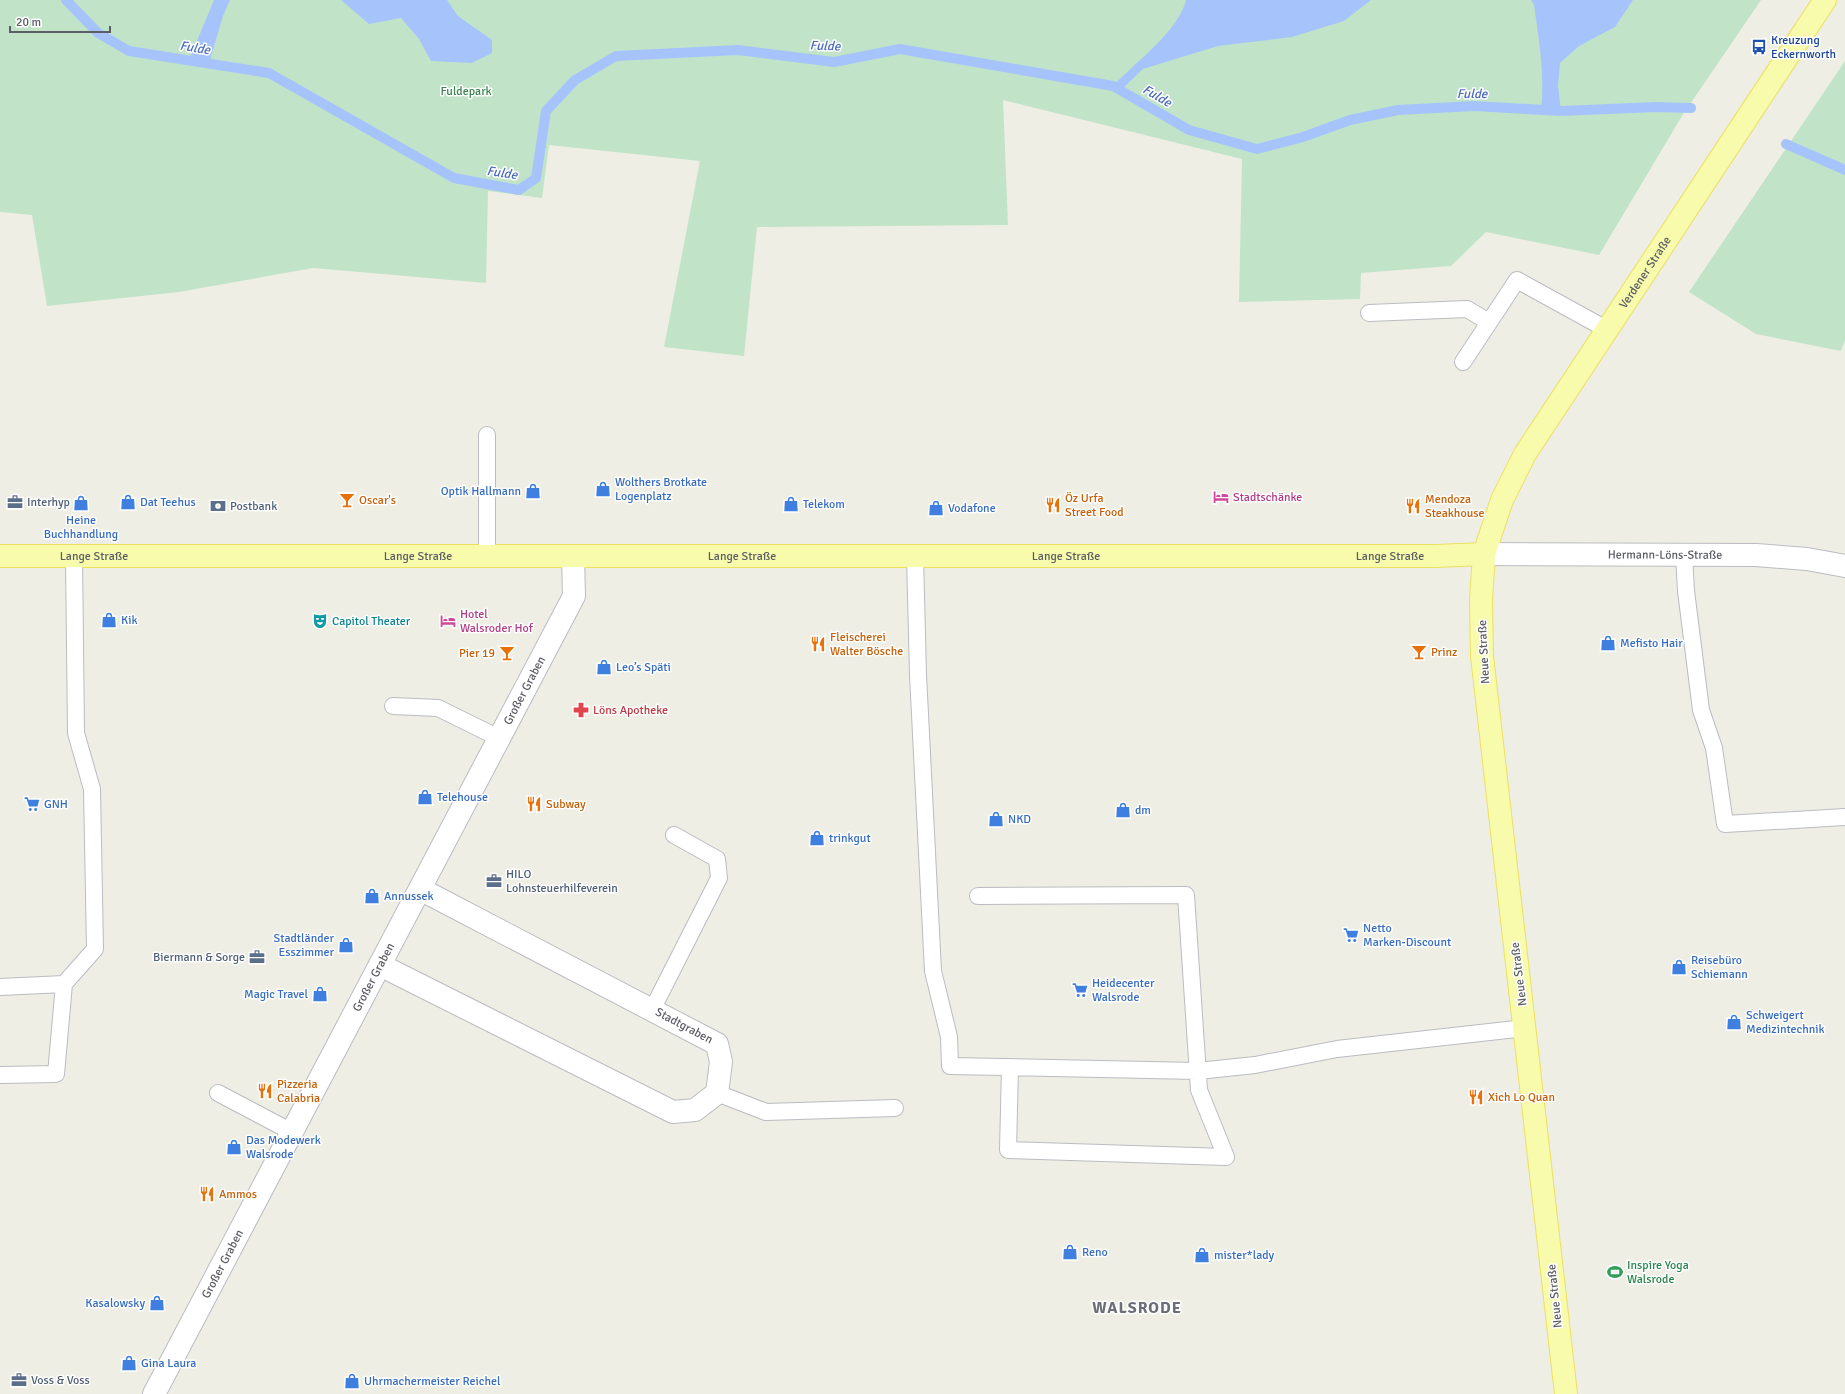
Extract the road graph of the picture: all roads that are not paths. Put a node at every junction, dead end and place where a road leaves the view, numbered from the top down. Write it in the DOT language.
graph roads {
  1 [pos="1825,0"];
  2 [pos="1369,313"];
  3 [pos="1490,322"];
  4 [pos="1606,329"];
  5 [pos="1463,362"];
  6 [pos="487,435"];
  7 [pos="1484,554"];
  8 [pos="1684,554"];
  9 [pos="0,556"];
  10 [pos="74,556"];
  11 [pos="487,556"];
  12 [pos="573,556"];
  13 [pos="915,556"];
  14 [pos="1845,566"];
  15 [pos="393,706"];
  16 [pos="499,738"];
  17 [pos="1845,817"];
  18 [pos="674,835"];
  19 [pos="420,889"];
  20 [pos="978,896"];
  21 [pos="380,965"];
  22 [pos="64,984"];
  23 [pos="0,987"];
  24 [pos="652,1010"];
  25 [pos="1525,1028"];
  26 [pos="1010,1067"];
  27 [pos="1198,1071"];
  28 [pos="0,1075"];
  29 [pos="218,1093"];
  30 [pos="717,1093"];
  31 [pos="895,1108"];
  32 [pos="292,1132"];
  33 [pos="154,1394"];
  34 [pos="1566,1394"];
  1 -- 4 [label="main road, Verdener Straße"];
  2 -- 3 [label="lane"];
  3 -- 4 [label="lane"];
  3 -- 5 [label="lane"];
  4 -- 7 [label="main road, Verdener Straße"];
  6 -- 11 [label="lane"];
  7 -- 8 [label="street, Hermann-Löns-Straße"];
  7 -- 13 [label="main road, Lange Straße"];
  7 -- 25 [label="main road, Neue Straße"];
  8 -- 14 [label="street, Hermann-Löns-Straße"];
  8 -- 17 [label="lane"];
  9 -- 10 [label="main road, Lange Straße"];
  10 -- 11 [label="main road, Lange Straße"];
  10 -- 22 [label="lane"];
  11 -- 12 [label="main road, Lange Straße"];
  12 -- 13 [label="main road, Lange Straße"];
  12 -- 16 [label="street, Großer Graben"];
  13 -- 26 [label="lane"];
  15 -- 16 [label="lane"];
  16 -- 19 [label="street, Großer Graben"];
  18 -- 24 [label="lane"];
  19 -- 21 [label="street, Großer Graben"];
  19 -- 24 [label="street, Stadtgraben"];
  20 -- 27 [label="lane"];
  21 -- 30 [label="street"];
  21 -- 32 [label="street, Großer Graben"];
  22 -- 23 [label="lane"];
  22 -- 28 [label="lane"];
  24 -- 30 [label="street, Stadtgraben"];
  25 -- 27 [label="lane"];
  25 -- 34 [label="main road, Neue Straße"];
  26 -- 27 [label="lane"];
  26 -- 27 [label="lane"];
  29 -- 32 [label="lane"];
  30 -- 31 [label="lane"];
  32 -- 33 [label="street, Großer Graben"];
}
